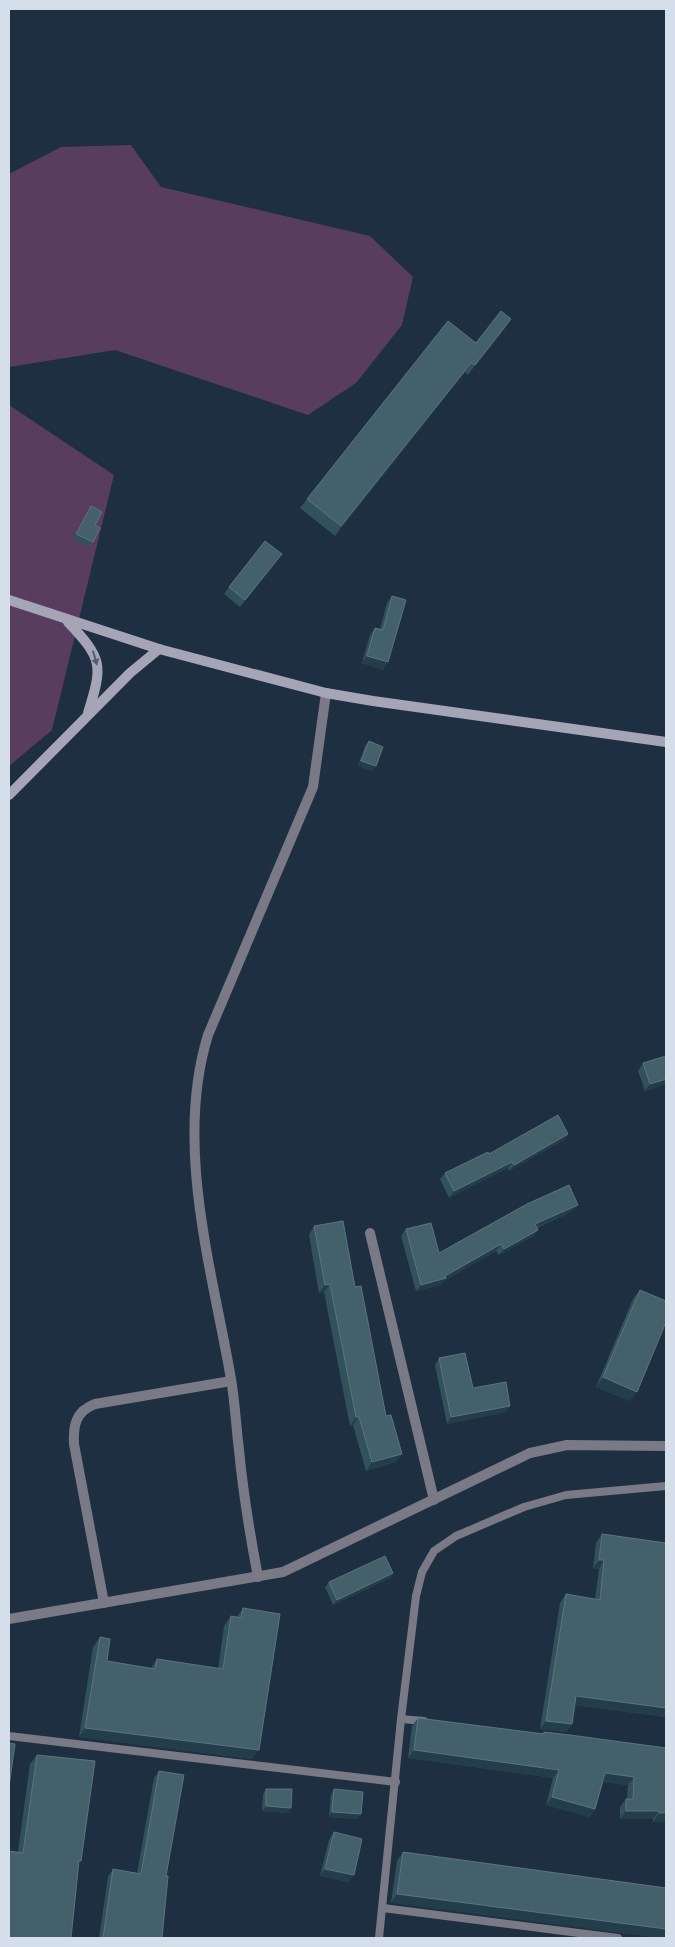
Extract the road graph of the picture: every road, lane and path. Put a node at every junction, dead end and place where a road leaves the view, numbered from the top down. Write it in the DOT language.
graph roads {
  1 [pos="9,600"];
  2 [pos="66,620"];
  3 [pos="159,649"];
  4 [pos="326,693"];
  5 [pos="86,716"];
  6 [pos="666,742"];
  7 [pos="9,796"];
  8 [pos="370,1232"];
  9 [pos="232,1381"];
  10 [pos="666,1446"];
  11 [pos="666,1486"];
  12 [pos="434,1500"];
  13 [pos="258,1577"];
  14 [pos="104,1604"];
  15 [pos="9,1619"];
  16 [pos="402,1719"];
  17 [pos="431,1722"];
  18 [pos="9,1736"];
  19 [pos="396,1782"];
  20 [pos="383,1908"];
  21 [pos="379,1938"];
  22 [pos="618,1938"];
  1 -- 2 [label="street"];
  2 -- 3 [label="street"];
  2 -- 5 [label="street, one-way"];
  3 -- 4 [label="street"];
  3 -- 5 [label="street"];
  4 -- 6 [label="street"];
  4 -- 9 [label="street"];
  5 -- 7 [label="street"];
  8 -- 12 [label="street"];
  9 -- 13 [label="street"];
  9 -- 14 [label="street"];
  10 -- 12 [label="street"];
  11 -- 16 [label="lane"];
  12 -- 13 [label="street"];
  13 -- 14 [label="street"];
  14 -- 15 [label="street"];
  16 -- 17 [label="lane"];
  16 -- 19 [label="lane"];
  18 -- 19 [label="lane"];
  19 -- 20 [label="lane"];
  20 -- 21 [label="lane"];
  20 -- 22 [label="lane"];
}
